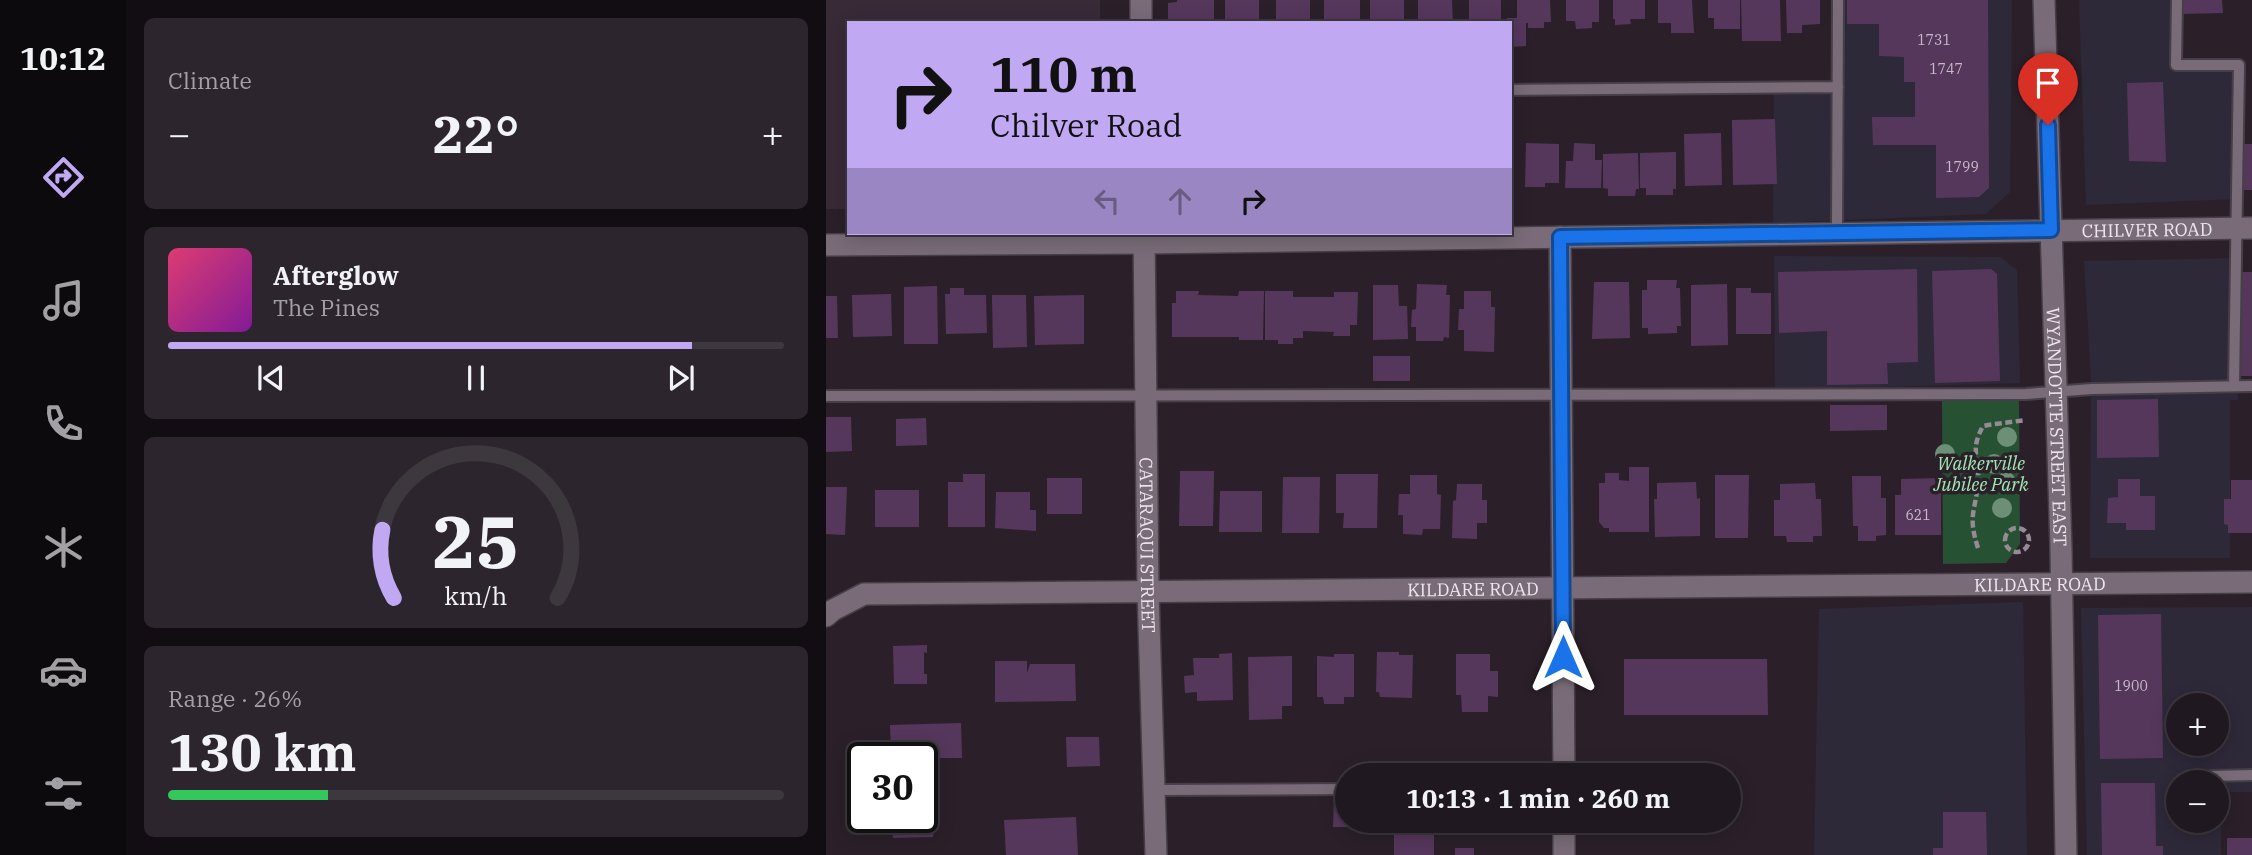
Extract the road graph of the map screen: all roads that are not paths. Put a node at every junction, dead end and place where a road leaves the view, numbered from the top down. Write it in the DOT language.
graph roads {
  1 [pos="1141,0"];
  2 [pos="1838,0"];
  3 [pos="2044,0"];
  4 [pos="2177,0"];
  5 [pos="1141,21"];
  6 [pos="2252,75"];
  7 [pos="2239,76"];
  8 [pos="1838,87"];
  9 [pos="1512,90"];
  10 [pos="2244,228"];
  11 [pos="2051,230"];
  12 [pos="1837,233"];
  13 [pos="1560,237"];
  14 [pos="1144,238"];
  15 [pos="826,245"];
  16 [pos="2234,386"];
  17 [pos="2252,386"];
  18 [pos="2057,390"];
  19 [pos="1146,394"];
  20 [pos="1561,395"];
  21 [pos="826,396"];
  22 [pos="2252,582"];
  23 [pos="2062,583"];
  24 [pos="1562,588"];
  25 [pos="1148,590"];
  26 [pos="826,616"];
  27 [pos="1564,763"];
  28 [pos="2252,775"];
  29 [pos="2229,776"];
  30 [pos="1335,789"];
  31 [pos="1154,790"];
  32 [pos="1564,833"];
  33 [pos="1156,855"];
  34 [pos="1564,855"];
  35 [pos="2066,855"];
  1 -- 5 [label="street"];
  2 -- 8 [label="lane"];
  3 -- 11 [label="street, WYANDOTTE STREET EAST"];
  4 -- 7 [label="lane"];
  6 -- 7 [label="lane"];
  7 -- 10 [label="lane"];
  8 -- 9 [label="lane"];
  8 -- 12 [label="lane"];
  10 -- 11 [label="street, CHILVER ROAD"];
  10 -- 16 [label="lane"];
  11 -- 12 [label="street, CHILVER ROAD"];
  11 -- 18 [label="street, WYANDOTTE STREET EAST"];
  12 -- 13 [label="street, CHILVER ROAD"];
  13 -- 14 [label="street, CHILVER ROAD"];
  13 -- 20 [label="street"];
  14 -- 15 [label="street, CHILVER ROAD"];
  14 -- 19 [label="street, CATARAQUI STREET"];
  16 -- 17 [label="lane"];
  16 -- 18 [label="lane"];
  18 -- 20 [label="lane"];
  18 -- 23 [label="street, WYANDOTTE STREET EAST"];
  19 -- 20 [label="lane"];
  19 -- 21 [label="lane"];
  19 -- 25 [label="street, CATARAQUI STREET"];
  20 -- 24 [label="street"];
  22 -- 23 [label="street, KILDARE ROAD"];
  23 -- 24 [label="street, KILDARE ROAD"];
  23 -- 35 [label="street, WYANDOTTE STREET EAST"];
  24 -- 25 [label="street, KILDARE ROAD"];
  24 -- 27 [label="street"];
  25 -- 26 [label="street, KILDARE ROAD"];
  25 -- 31 [label="street, CATARAQUI STREET"];
  28 -- 29 [label="lane"];
  30 -- 31 [label="lane"];
  31 -- 33 [label="street, CATARAQUI STREET"];
  32 -- 34 [label="street"];
}
